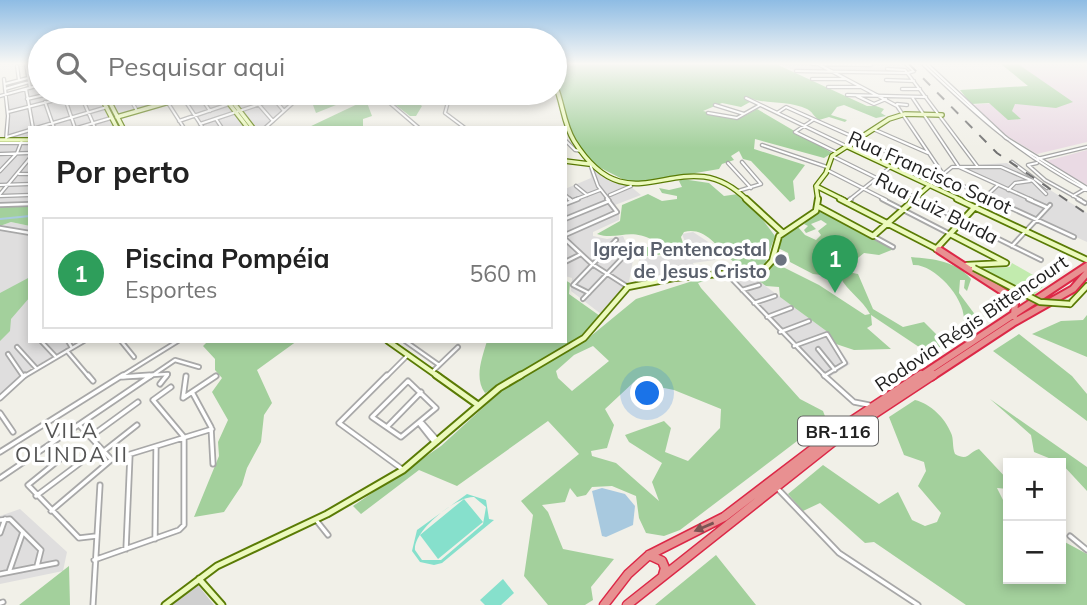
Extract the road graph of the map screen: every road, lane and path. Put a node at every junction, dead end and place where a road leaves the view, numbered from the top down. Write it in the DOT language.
graph roads {
  1 [pos="16,92"];
  2 [pos="26,92"];
  3 [pos="872,92"];
  4 [pos="922,92"];
  5 [pos="954,92"];
  6 [pos="7,95"];
  7 [pos="847,95"];
  8 [pos="855,95"];
  9 [pos="0,96"];
  10 [pos="880,96"];
  11 [pos="912,97"];
  12 [pos="926,97"];
  13 [pos="746,98"];
  14 [pos="27,99"];
  15 [pos="886,99"];
  16 [pos="7,102"];
  17 [pos="0,103"];
  18 [pos="894,104"];
  19 [pos="34,105"];
  20 [pos="46,105"];
  21 [pos="66,105"];
  22 [pos="85,105"];
  23 [pos="111,105"];
  24 [pos="133,105"];
  25 [pos="161,105"];
  26 [pos="169,105"];
  27 [pos="188,105"];
  28 [pos="206,105"];
  29 [pos="229,105"];
  30 [pos="233,105"];
  31 [pos="259,105"];
  32 [pos="280,105"];
  33 [pos="291,105"];
  34 [pos="392,105"];
  35 [pos="447,105"];
  36 [pos="560,105"];
  37 [pos="715,105"];
  38 [pos="760,105"];
  39 [pos="907,105"];
  40 [pos="27,107"];
  41 [pos="107,107"];
  42 [pos="0,111"];
  43 [pos="8,111"];
  44 [pos="112,111"];
  45 [pos="210,111"];
  46 [pos="284,111"];
  47 [pos="88,112"];
  48 [pos="138,112"];
  49 [pos="238,112"];
  50 [pos="708,113"];
  51 [pos="777,113"];
  52 [pos="744,114"];
  53 [pos="905,114"];
  54 [pos="194,115"];
  55 [pos="925,115"];
  56 [pos="942,115"];
  57 [pos="8,116"];
  58 [pos="115,117"];
  59 [pos="0,118"];
  60 [pos="70,118"];
  61 [pos="216,119"];
  62 [pos="179,120"];
  63 [pos="813,120"];
  64 [pos="274,121"];
  65 [pos="8,123"];
  66 [pos="52,123"];
  67 [pos="93,123"];
  68 [pos="200,124"];
  69 [pos="0,125"];
  70 [pos="804,125"];
  71 [pos="32,126"];
  72 [pos="41,126"];
  73 [pos="53,126"];
  74 [pos="75,126"];
  75 [pos="83,126"];
  76 [pos="94,126"];
  77 [pos="117,126"];
  78 [pos="122,126"];
  79 [pos="183,126"];
  80 [pos="221,126"];
  81 [pos="248,126"];
  82 [pos="268,126"];
  83 [pos="417,126"];
  84 [pos="462,126"];
  85 [pos="566,126"];
  86 [pos="567,128"];
  87 [pos="873,129"];
  88 [pos="28,130"];
  89 [pos="7,138"];
  90 [pos="861,138"];
  91 [pos="28,141"];
  92 [pos="0,142"];
  93 [pos="22,142"];
  94 [pos="567,142"];
  95 [pos="762,145"];
  96 [pos="846,146"];
  97 [pos="1087,147"];
  98 [pos="581,151"];
  99 [pos="0,153"];
  100 [pos="17,153"];
  101 [pos="28,153"];
  102 [pos="930,153"];
  103 [pos="834,154"];
  104 [pos="903,157"];
  105 [pos="28,161"];
  106 [pos="567,161"];
  107 [pos="1036,161"];
  108 [pos="742,162"];
  109 [pos="1012,162"];
  110 [pos="728,163"];
  111 [pos="590,164"];
  112 [pos="890,167"];
  113 [pos="959,167"];
  114 [pos="978,167"];
  115 [pos="827,169"];
  116 [pos="0,172"];
  117 [pos="17,174"];
  118 [pos="28,174"];
  119 [pos="942,174"];
  120 [pos="877,177"];
  121 [pos="1045,180"];
  122 [pos="1032,181"];
  123 [pos="1038,182"];
  124 [pos="28,184"];
  125 [pos="0,185"];
  126 [pos="8,185"];
  127 [pos="998,185"];
  128 [pos="576,186"];
  129 [pos="631,186"];
  130 [pos="816,186"];
  131 [pos="929,186"];
  132 [pos="751,188"];
  133 [pos="1047,188"];
  134 [pos="863,189"];
  135 [pos="1086,189"];
  136 [pos="600,190"];
  137 [pos="1008,190"];
  138 [pos="740,192"];
  139 [pos="1030,192"];
  140 [pos="1046,194"];
  141 [pos="0,195"];
  142 [pos="587,195"];
  143 [pos="610,195"];
  144 [pos="1073,196"];
  145 [pos="28,197"];
  146 [pos="567,197"];
  147 [pos="916,197"];
  148 [pos="986,197"];
  149 [pos="1027,198"];
  150 [pos="572,201"];
  151 [pos="609,201"];
  152 [pos="847,202"];
  153 [pos="567,203"];
  154 [pos="28,204"];
  155 [pos="1085,204"];
  156 [pos="0,205"];
  157 [pos="819,207"];
  158 [pos="974,208"];
  159 [pos="903,209"];
  160 [pos="567,218"];
  161 [pos="1035,219"];
  162 [pos="962,221"];
  163 [pos="887,223"];
  164 [pos="0,228"];
  165 [pos="28,232"];
  166 [pos="1024,232"];
  167 [pos="783,233"];
  168 [pos="950,233"];
  169 [pos="567,236"];
  170 [pos="873,236"];
  171 [pos="1074,237"];
  172 [pos="616,240"];
  173 [pos="567,243"];
  174 [pos="1012,246"];
  175 [pos="893,247"];
  176 [pos="937,249"];
  177 [pos="627,253"];
  178 [pos="581,254"];
  179 [pos="1041,260"];
  180 [pos="567,261"];
  181 [pos="592,264"];
  182 [pos="967,265"];
  183 [pos="1086,266"];
  184 [pos="607,273"];
  185 [pos="727,274"];
  186 [pos="759,285"];
  187 [pos="1087,286"];
  188 [pos="628,287"];
  189 [pos="742,290"];
  190 [pos="589,293"];
  191 [pos="775,296"];
  192 [pos="583,299"];
  193 [pos="754,303"];
  194 [pos="791,308"];
  195 [pos="766,317"];
  196 [pos="1014,317"];
  197 [pos="809,321"];
  198 [pos="780,332"];
  199 [pos="43,343"];
  200 [pos="69,343"];
  201 [pos="80,343"];
  202 [pos="123,343"];
  203 [pos="175,343"];
  204 [pos="391,343"];
  205 [pos="408,343"];
  206 [pos="794,346"];
  207 [pos="17,347"];
  208 [pos="458,347"];
  209 [pos="72,348"];
  210 [pos="818,349"];
  211 [pos="67,351"];
  212 [pos="8,355"];
  213 [pos="408,355"];
  214 [pos="56,357"];
  215 [pos="135,357"];
  216 [pos="439,365"];
  217 [pos="199,367"];
  218 [pos="36,368"];
  219 [pos="835,370"];
  220 [pos="432,372"];
  221 [pos="152,375"];
  222 [pos="23,376"];
  223 [pos="186,376"];
  224 [pos="216,376"];
  225 [pos="824,376"];
  226 [pos="122,377"];
  227 [pos="93,381"];
  228 [pos="160,384"];
  229 [pos="171,387"];
  230 [pos="421,392"];
  231 [pos="192,393"];
  232 [pos="0,398"];
  233 [pos="138,402"];
  234 [pos="478,405"];
  235 [pos="874,406"];
  236 [pos="0,413"];
  237 [pos="419,423"];
  238 [pos="137,425"];
  239 [pos="80,426"];
  240 [pos="387,427"];
  241 [pos="212,429"];
  242 [pos="13,432"];
  243 [pos="184,437"];
  244 [pos="90,438"];
  245 [pos="437,442"];
  246 [pos="156,446"];
  247 [pos="70,451"];
  248 [pos="0,452"];
  249 [pos="104,452"];
  250 [pos="130,454"];
  251 [pos="111,460"];
  252 [pos="80,463"];
  253 [pos="214,464"];
  254 [pos="403,470"];
  255 [pos="0,478"];
  256 [pos="100,485"];
  257 [pos="775,487"];
  258 [pos="36,496"];
  259 [pos="51,511"];
  260 [pos="3,519"];
  261 [pos="316,520"];
  262 [pos="23,532"];
  263 [pos="0,533"];
  264 [pos="328,535"];
  265 [pos="96,536"];
  266 [pos="1070,536"];
  267 [pos="155,539"];
  268 [pos="125,549"];
  269 [pos="1087,550"];
  270 [pos="649,555"];
  271 [pos="94,560"];
  272 [pos="56,563"];
  273 [pos="37,566"];
  274 [pos="9,572"];
  275 [pos="0,573"];
  276 [pos="662,577"];
  277 [pos="199,579"];
  278 [pos="93,605"];
  279 [pos="165,605"];
  280 [pos="222,605"];
  281 [pos="604,605"];
  282 [pos="627,605"];
  283 [pos="918,605"];
  1 -- 6 [label="street"];
  2 -- 14 [label="street"];
  3 -- 10 [label="street"];
  4 -- 12 [label="street"];
  5 -- 107 [label="street"];
  6 -- 9 [label="street"];
  6 -- 16 [label="street"];
  7 -- 8 [label="street"];
  8 -- 10 [label="street"];
  8 -- 15 [label="street"];
  10 -- 11 [label="street"];
  10 -- 15 [label="street"];
  11 -- 12 [label="street"];
  11 -- 55 [label="street"];
  12 -- 56 [label="street"];
  13 -- 38 [label="street"];
  14 -- 40 [label="street"];
  15 -- 18 [label="street"];
  16 -- 17 [label="street"];
  16 -- 43 [label="street"];
  18 -- 39 [label="street"];
  18 -- 53 [label="street"];
  19 -- 40 [label="street"];
  20 -- 66 [label="street"];
  21 -- 60 [label="street"];
  22 -- 47 [label="street"];
  23 -- 44 [label="main road"];
  24 -- 48 [label="street"];
  25 -- 48 [label="main road"];
  26 -- 62 [label="street"];
  27 -- 54 [label="street"];
  28 -- 45 [label="street"];
  29 -- 45 [label="street"];
  30 -- 49 [label="main road"];
  31 -- 49 [label="street"];
  31 -- 64 [label="street"];
  32 -- 46 [label="street"];
  33 -- 46 [label="street"];
  34 -- 83 [label="street"];
  35 -- 84 [label="street"];
  36 -- 85 [label="main road"];
  37 -- 52 [label="street"];
  38 -- 51 [label="street"];
  38 -- 52 [label="street"];
  40 -- 43 [label="street"];
  40 -- 71 [label="street"];
  41 -- 44 [label="main road"];
  41 -- 47 [label="street"];
  42 -- 43 [label="street"];
  43 -- 57 [label="street"];
  44 -- 58 [label="main road"];
  45 -- 54 [label="street"];
  46 -- 64 [label="street"];
  47 -- 60 [label="street"];
  47 -- 67 [label="street"];
  48 -- 58 [label="main road"];
  49 -- 61 [label="street"];
  49 -- 81 [label="main road"];
  50 -- 52 [label="street"];
  51 -- 63 [label="street, Rua Francisco Sarot"];
  51 -- 70 [label="street"];
  53 -- 55 [label="main road"];
  53 -- 87 [label="main road"];
  53 -- 102 [label="street"];
  54 -- 62 [label="street"];
  54 -- 68 [label="street"];
  55 -- 56 [label="main road"];
  55 -- 113 [label="street"];
  56 -- 114 [label="street"];
  57 -- 59 [label="street"];
  57 -- 65 [label="street"];
  58 -- 67 [label="street"];
  58 -- 77 [label="main road"];
  58 -- 78 [label="main road"];
  60 -- 66 [label="street"];
  60 -- 74 [label="street"];
  61 -- 68 [label="street"];
  61 -- 80 [label="street"];
  62 -- 79 [label="street"];
  63 -- 70 [label="street"];
  63 -- 90 [label="street, Rua Francisco Sarot"];
  64 -- 82 [label="street"];
  65 -- 69 [label="street"];
  65 -- 89 [label="street"];
  66 -- 72 [label="street"];
  66 -- 73 [label="street"];
  67 -- 75 [label="street"];
  67 -- 76 [label="street"];
  70 -- 96 [label="street"];
  70 -- 103 [label="street, Rua Luiz Burda"];
  86 -- 98 [label="main road"];
  87 -- 90 [label="main road"];
  87 -- 102 [label="street"];
  88 -- 89 [label="street"];
  89 -- 92 [label="main road"];
  89 -- 93 [label="main road"];
  90 -- 96 [label="main road"];
  90 -- 104 [label="street, Rua Francisco Sarot"];
  91 -- 93 [label="main road"];
  92 -- 93 [label="street"];
  93 -- 100 [label="street"];
  94 -- 98 [label="street"];
  95 -- 115 [label="street"];
  96 -- 103 [label="main road"];
  96 -- 112 [label="main road"];
  97 -- 107 [label="street"];
  98 -- 111 [label="main road"];
  99 -- 100 [label="street"];
  100 -- 101 [label="street"];
  100 -- 116 [label="street"];
  102 -- 119 [label="street"];
  103 -- 115 [label="main road"];
  103 -- 120 [label="street, Rua Luiz Burda"];
  104 -- 112 [label="street"];
  104 -- 119 [label="street, Rua Francisco Sarot"];
  105 -- 117 [label="street"];
  106 -- 111 [label="main road"];
  107 -- 121 [label="street"];
  107 -- 135 [label="street"];
  108 -- 132 [label="street"];
  109 -- 123 [label="street"];
  110 -- 132 [label="street"];
  111 -- 129 [label="main road"];
  111 -- 136 [label="street"];
  112 -- 120 [label="street"];
  112 -- 131 [label="main road"];
  113 -- 114 [label="street"];
  113 -- 119 [label="street"];
  113 -- 127 [label="street"];
  114 -- 122 [label="street"];
  115 -- 130 [label="main road"];
  115 -- 134 [label="street"];
  117 -- 118 [label="street"];
  117 -- 126 [label="street"];
  119 -- 131 [label="street"];
  119 -- 148 [label="street, Rua Francisco Sarot"];
  120 -- 134 [label="street"];
  120 -- 147 [label="street, Rua Luiz Burda"];
  121 -- 123 [label="street"];
  121 -- 144 [label="street"];
  122 -- 123 [label="street"];
  122 -- 137 [label="street"];
  122 -- 140 [label="street"];
  123 -- 133 [label="street"];
  124 -- 126 [label="street"];
  125 -- 126 [label="street"];
  126 -- 141 [label="street"];
  127 -- 137 [label="street"];
  127 -- 148 [label="street"];
  128 -- 142 [label="street"];
  129 -- 138 [label="main road"];
  129 -- 143 [label="street"];
  130 -- 152 [label="main road"];
  130 -- 157 [label="main road"];
  131 -- 147 [label="main road"];
  131 -- 158 [label="main road"];
  132 -- 138 [label="street"];
  134 -- 152 [label="street"];
  134 -- 159 [label="street"];
  135 -- 144 [label="street"];
  136 -- 142 [label="street"];
  136 -- 151 [label="street"];
  137 -- 149 [label="street"];
  138 -- 167 [label="main road"];
  139 -- 149 [label="street"];
  141 -- 145 [label="street"];
  142 -- 150 [label="street"];
  144 -- 155 [label="street"];
  146 -- 150 [label="street"];
  147 -- 159 [label="main road"];
  147 -- 162 [label="street, Rua Luiz Burda"];
  148 -- 158 [label="street"];
  148 -- 161 [label="street, Rua Francisco Sarot"];
  149 -- 161 [label="street"];
  150 -- 153 [label="street"];
  151 -- 160 [label="street"];
  151 -- 169 [label="street"];
  152 -- 163 [label="main road"];
  154 -- 156 [label="street"];
  157 -- 167 [label="main road"];
  157 -- 170 [label="main road"];
  158 -- 162 [label="main road"];
  158 -- 166 [label="main road"];
  159 -- 163 [label="main road"];
  159 -- 168 [label="street"];
  161 -- 166 [label="street"];
  161 -- 171 [label="street, Rua Francisco Sarot"];
  162 -- 168 [label="main road"];
  162 -- 174 [label="street, Rua Luiz Burda"];
  163 -- 170 [label="main road"];
  163 -- 176 [label="main road"];
  164 -- 165 [label="street"];
  166 -- 174 [label="street"];
  166 -- 183 [label="main road"];
  167 -- 185 [label="main road"];
  168 -- 176 [label="main road"];
  168 -- 182 [label="main road"];
  170 -- 175 [label="street"];
  172 -- 181 [label="street"];
  173 -- 178 [label="street"];
  174 -- 179 [label="street, Rua Luiz Burda"];
  176 -- 182 [label="main road"];
  176 -- 196 [label="highway"];
  177 -- 184 [label="street"];
  178 -- 180 [label="street"];
  178 -- 181 [label="street"];
  181 -- 184 [label="street"];
  181 -- 190 [label="street"];
  182 -- 187 [label="main road, bridge"];
  183 -- 196 [label="highway, Rodovia Régis Bittencourt / BR-116"];
  183 -- 257 [label="highway, Rodovia Régis Bittencourt / BR-116"];
  184 -- 188 [label="street"];
  184 -- 190 [label="street"];
  185 -- 188 [label="main road"];
  185 -- 189 [label="street"];
  186 -- 189 [label="street"];
  188 -- 234 [label="main road"];
  189 -- 193 [label="street"];
  190 -- 192 [label="street"];
  191 -- 193 [label="street"];
  193 -- 195 [label="street"];
  194 -- 195 [label="street"];
  195 -- 198 [label="street"];
  196 -- 235 [label="highway, Rodovia Régis Bittencourt / BR-116"];
  197 -- 198 [label="street"];
  198 -- 206 [label="street"];
  199 -- 214 [label="street"];
  200 -- 209 [label="street"];
  201 -- 209 [label="street"];
  202 -- 215 [label="street"];
  203 -- 226 [label="street"];
  204 -- 213 [label="main road"];
  205 -- 216 [label="street"];
  206 -- 219 [label="street"];
  206 -- 225 [label="street"];
  207 -- 218 [label="street"];
  208 -- 216 [label="street"];
  209 -- 211 [label="street"];
  210 -- 219 [label="street"];
  211 -- 214 [label="street"];
  211 -- 227 [label="street"];
  212 -- 222 [label="street"];
  213 -- 220 [label="main road"];
  213 -- 254 [label="street"];
  214 -- 218 [label="street"];
  216 -- 220 [label="street"];
  217 -- 221 [label="street"];
  218 -- 222 [label="street"];
  219 -- 225 [label="street"];
  220 -- 234 [label="main road"];
  221 -- 226 [label="street"];
  221 -- 228 [label="street"];
  221 -- 239 [label="street"];
  222 -- 232 [label="street"];
  223 -- 231 [label="street"];
  224 -- 231 [label="street"];
  225 -- 235 [label="street"];
  226 -- 248 [label="street"];
  229 -- 243 [label="street"];
  230 -- 237 [label="street"];
  230 -- 240 [label="street"];
  230 -- 240 [label="street"];
  231 -- 241 [label="street"];
  233 -- 244 [label="street"];
  234 -- 245 [label="main road"];
  235 -- 270 [label="highway, Rodovia Régis Bittencourt / BR-116, one-way"];
  236 -- 242 [label="street"];
  237 -- 240 [label="street"];
  237 -- 245 [label="street"];
  238 -- 249 [label="street"];
  239 -- 244 [label="street"];
  239 -- 255 [label="street"];
  241 -- 243 [label="street"];
  241 -- 253 [label="street"];
  243 -- 246 [label="street"];
  243 -- 267 [label="street"];
  244 -- 249 [label="street"];
  245 -- 254 [label="main road"];
  246 -- 250 [label="street"];
  246 -- 267 [label="street"];
  247 -- 258 [label="street"];
  249 -- 251 [label="street"];
  250 -- 251 [label="street"];
  250 -- 268 [label="street"];
  251 -- 259 [label="street"];
  252 -- 258 [label="street"];
  254 -- 261 [label="main road"];
  256 -- 265 [label="street"];
  257 -- 276 [label="highway, Rodovia Régis Bittencourt / BR-116"];
  257 -- 283 [label="street"];
  258 -- 259 [label="street"];
  259 -- 265 [label="street"];
  260 -- 262 [label="street"];
  260 -- 263 [label="street"];
  261 -- 264 [label="street"];
  261 -- 277 [label="main road"];
  262 -- 273 [label="street"];
  262 -- 274 [label="street"];
  265 -- 271 [label="street"];
  266 -- 269 [label="street"];
  267 -- 268 [label="street"];
  268 -- 271 [label="street"];
  270 -- 276 [label="highway"];
  270 -- 281 [label="highway, Rodovia Régis Bittencourt / BR-116"];
  271 -- 278 [label="street"];
  272 -- 273 [label="street"];
  273 -- 274 [label="street"];
  274 -- 275 [label="street"];
  276 -- 282 [label="highway, Rodovia Régis Bittencourt / BR-116"];
  277 -- 279 [label="main road"];
  277 -- 280 [label="main road"];
}
